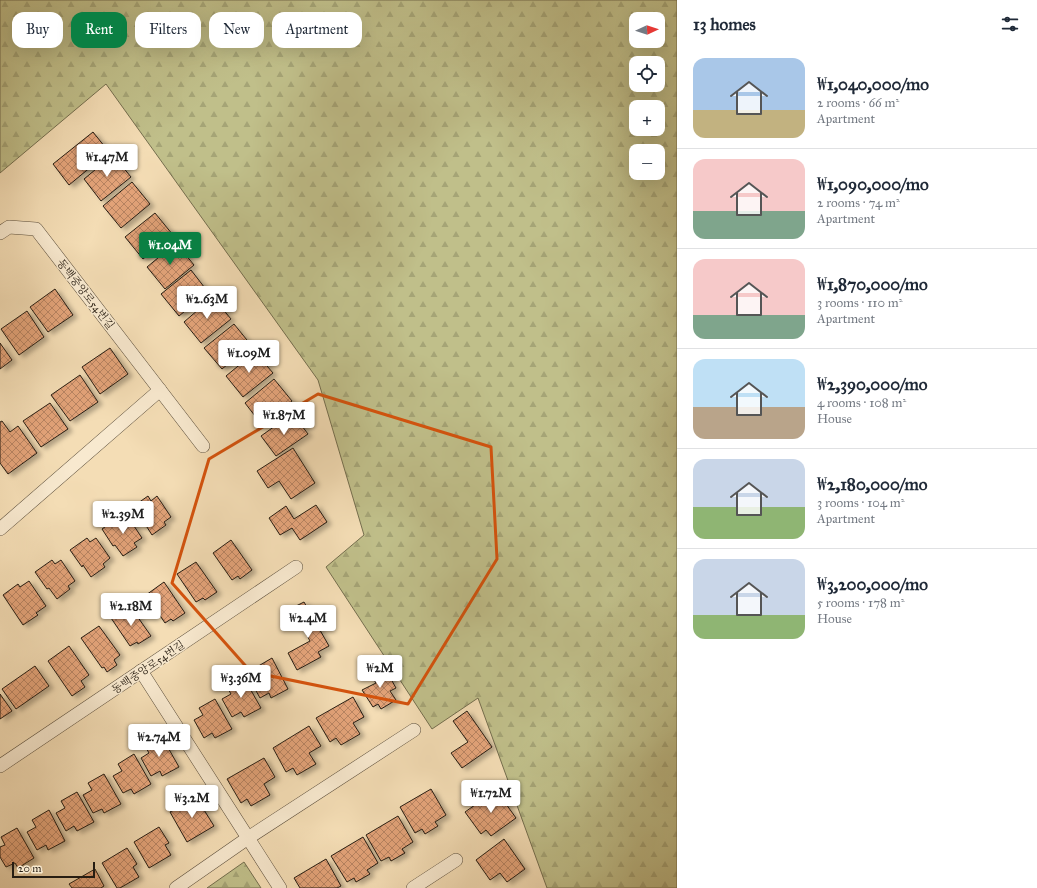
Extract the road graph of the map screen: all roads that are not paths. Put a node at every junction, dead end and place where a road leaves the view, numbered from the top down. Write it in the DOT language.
graph roads {
  1 [pos="0,233"];
  2 [pos="160,390"];
  3 [pos="203,446"];
  4 [pos="0,530"];
  5 [pos="296,567"];
  6 [pos="141,671"];
  7 [pos="414,730"];
  8 [pos="0,766"];
  9 [pos="248,838"];
  10 [pos="456,860"];
  11 [pos="176,888"];
  12 [pos="280,888"];
  13 [pos="413,888"];
  1 -- 2 [label="lane, 동백중앙로54번길"];
  2 -- 3 [label="lane, 동백중앙로54번길"];
  2 -- 4 [label="lane"];
  5 -- 6 [label="lane, 동백중앙로54번길"];
  6 -- 8 [label="lane, 동백중앙로54번길"];
  6 -- 9 [label="lane"];
  7 -- 9 [label="lane"];
  9 -- 11 [label="lane"];
  9 -- 12 [label="lane"];
  10 -- 13 [label="lane"];
}
